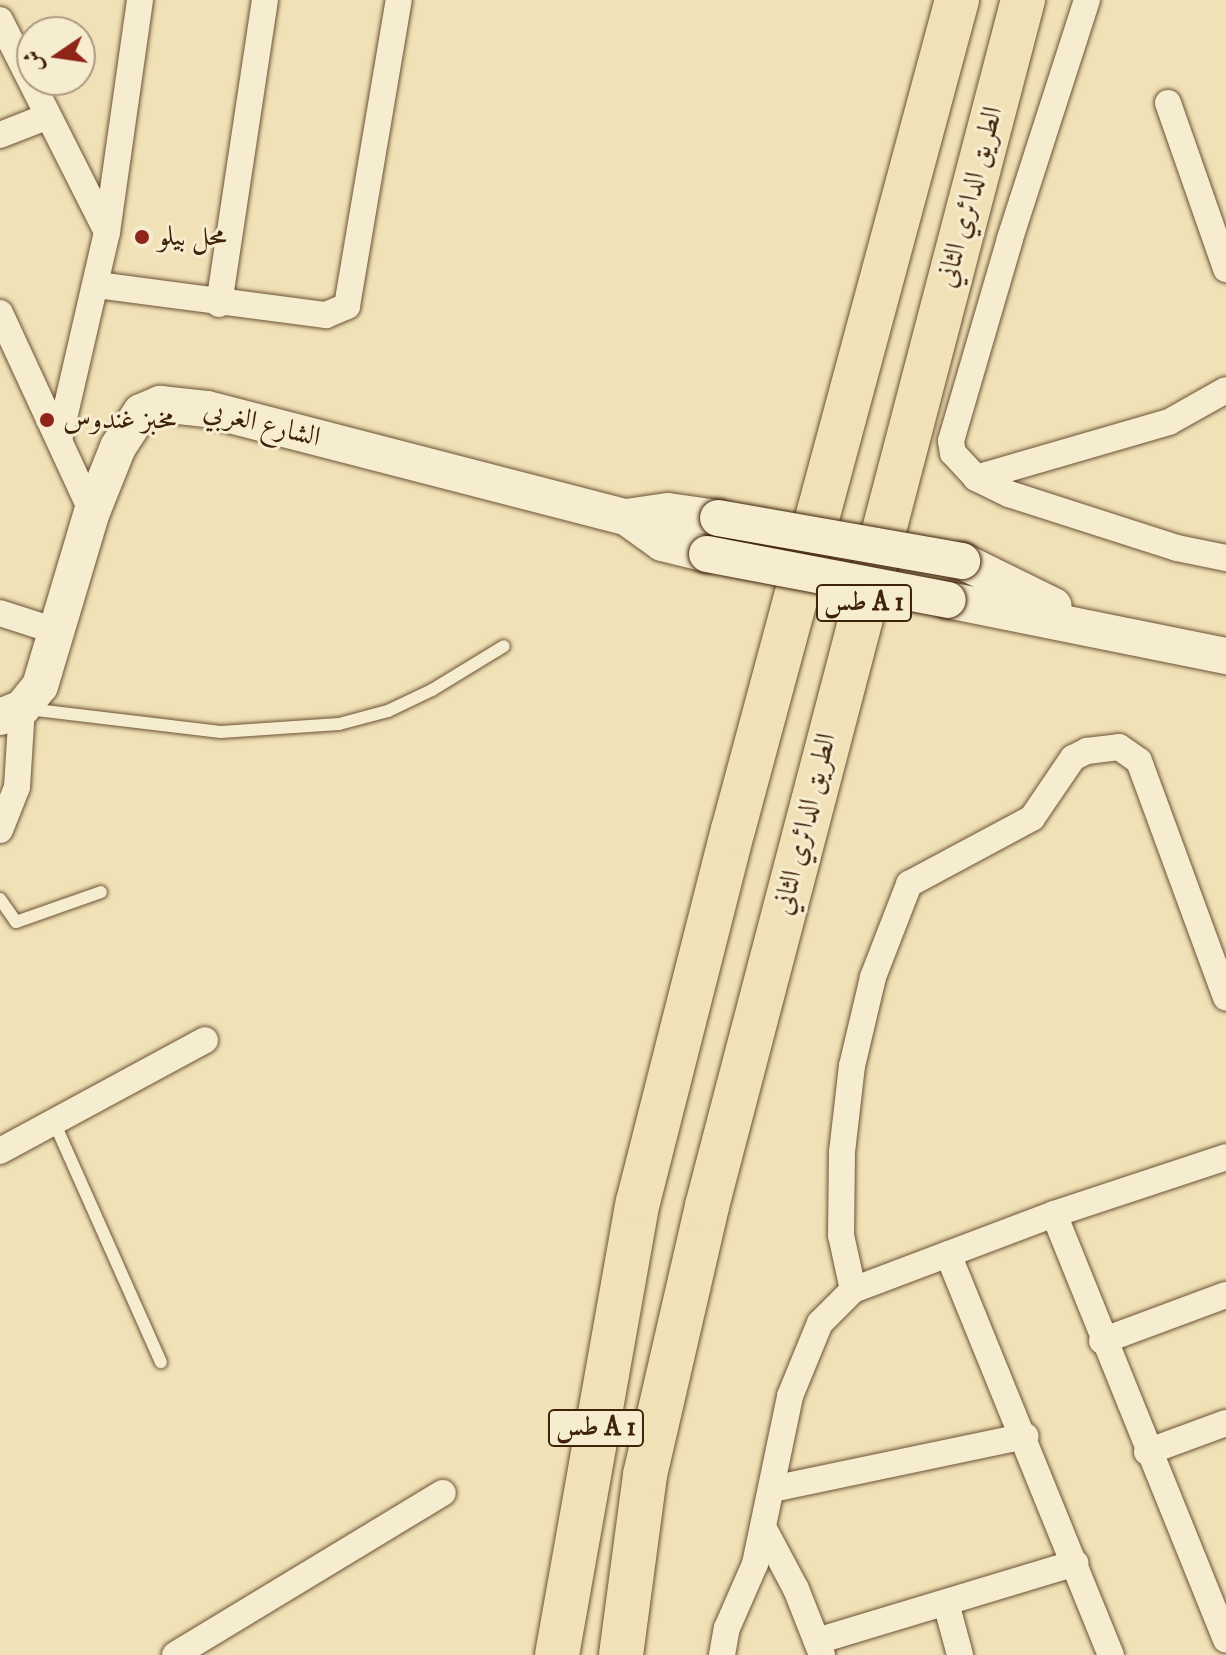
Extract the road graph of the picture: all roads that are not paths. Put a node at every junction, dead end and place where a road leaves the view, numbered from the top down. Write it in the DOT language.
graph roads {
  1 [pos="140,0"];
  2 [pos="265,0"];
  3 [pos="399,0"];
  4 [pos="957,0"];
  5 [pos="1023,0"];
  6 [pos="1087,0"];
  7 [pos="0,20"];
  8 [pos="1168,103"];
  9 [pos="46,117"];
  10 [pos="0,135"];
  11 [pos="107,232"];
  12 [pos="1226,269"];
  13 [pos="97,285"];
  14 [pos="219,304"];
  15 [pos="0,313"];
  16 [pos="1226,390"];
  17 [pos="59,440"];
  18 [pos="976,478"];
  19 [pos="92,512"];
  20 [pos="626,517"];
  21 [pos="1226,558"];
  22 [pos="0,613"];
  23 [pos="1095,626"];
  24 [pos="56,631"];
  25 [pos="504,646"];
  26 [pos="1226,656"];
  27 [pos="11,712"];
  28 [pos="0,830"];
  29 [pos="101,892"];
  30 [pos="0,899"];
  31 [pos="1226,997"];
  32 [pos="205,1040"];
  33 [pos="54,1122"];
  34 [pos="0,1151"];
  35 [pos="1226,1157"];
  36 [pos="1054,1214"];
  37 [pos="948,1254"];
  38 [pos="853,1290"];
  39 [pos="1226,1295"];
  40 [pos="1102,1341"];
  41 [pos="161,1362"];
  42 [pos="1226,1423"];
  43 [pos="1026,1436"];
  44 [pos="1147,1452"];
  45 [pos="772,1489"];
  46 [pos="443,1493"];
  47 [pos="763,1527"];
  48 [pos="1075,1563"];
  49 [pos="1214,1578"];
  50 [pos="946,1603"];
  51 [pos="1226,1640"];
  52 [pos="820,1648"];
  53 [pos="175,1655"];
  54 [pos="557,1655"];
  55 [pos="621,1655"];
  56 [pos="722,1655"];
  57 [pos="960,1655"];
  58 [pos="1111,1655"];
  1 -- 11 [label="street"];
  2 -- 14 [label="street"];
  3 -- 14 [label="street"];
  4 -- 54 [label="highway, طس A 1"];
  5 -- 55 [label="highway, الطريق الدائري الثاني / طس A 1"];
  6 -- 18 [label="street"];
  7 -- 9 [label="street"];
  8 -- 12 [label="street"];
  9 -- 10 [label="street"];
  9 -- 11 [label="street"];
  11 -- 13 [label="street"];
  13 -- 14 [label="street"];
  13 -- 17 [label="street"];
  15 -- 17 [label="street"];
  16 -- 18 [label="street"];
  17 -- 19 [label="street"];
  18 -- 21 [label="street"];
  19 -- 20 [label="street, الشارع الغربي"];
  19 -- 24 [label="street, الشارع الغربي"];
  20 -- 23 [label="street, bridge"];
  20 -- 23 [label="street, bridge"];
  22 -- 24 [label="street"];
  23 -- 26 [label="street"];
  24 -- 27 [label="street, الشارع الغربي"];
  25 -- 27 [label="lane"];
  27 -- 28 [label="street"];
  29 -- 30 [label="lane"];
  31 -- 38 [label="street"];
  32 -- 33 [label="street"];
  33 -- 34 [label="street"];
  33 -- 41 [label="lane"];
  35 -- 36 [label="street"];
  36 -- 37 [label="street"];
  36 -- 40 [label="street"];
  37 -- 38 [label="street"];
  37 -- 43 [label="street"];
  38 -- 45 [label="street"];
  39 -- 40 [label="street"];
  40 -- 44 [label="street"];
  42 -- 44 [label="street"];
  43 -- 45 [label="street"];
  43 -- 48 [label="street"];
  44 -- 49 [label="street"];
  45 -- 47 [label="street"];
  46 -- 53 [label="street"];
  47 -- 52 [label="street"];
  47 -- 56 [label="street"];
  48 -- 50 [label="street"];
  48 -- 58 [label="street"];
  49 -- 51 [label="street"];
  50 -- 52 [label="street"];
  50 -- 57 [label="street"];
}
